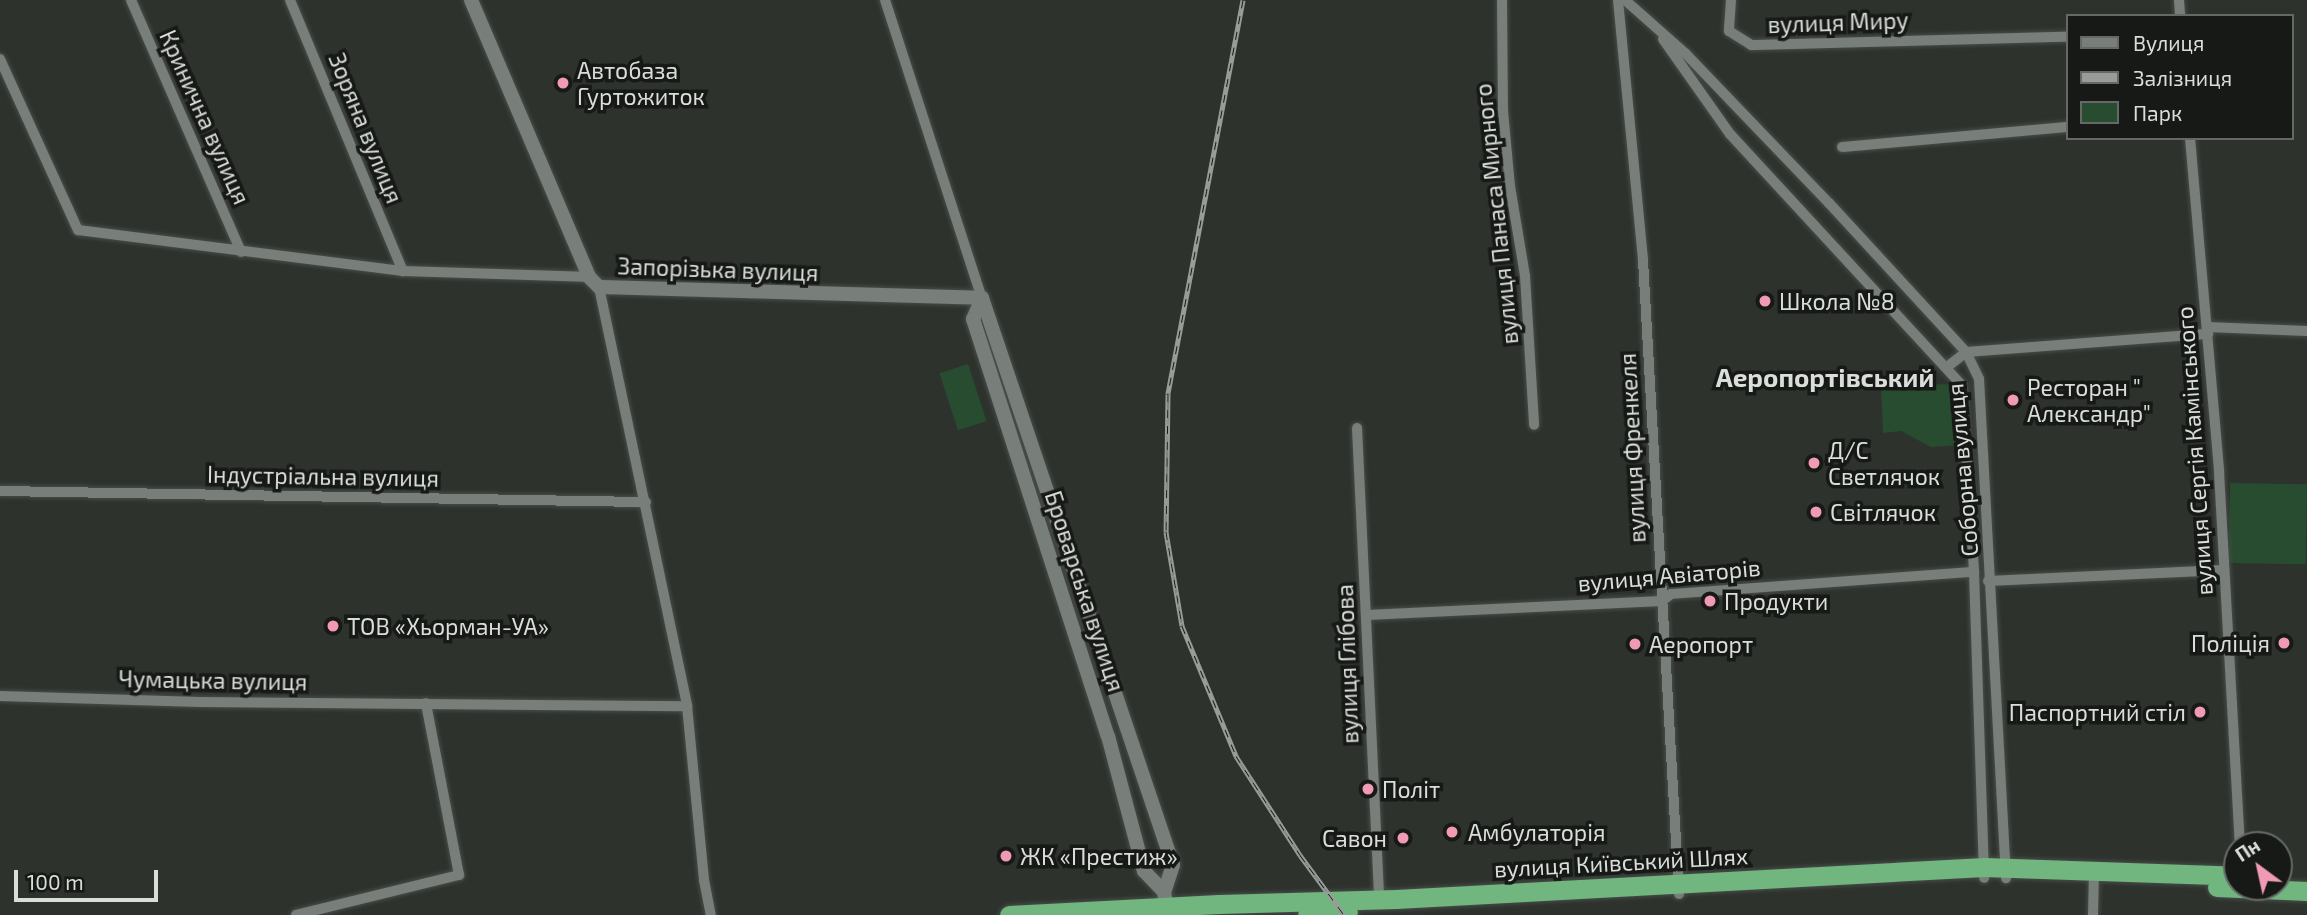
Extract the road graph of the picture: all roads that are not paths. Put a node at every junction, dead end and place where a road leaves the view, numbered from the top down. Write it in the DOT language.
graph roads {
  1 [pos="131,0"];
  2 [pos="290,0"];
  3 [pos="471,0"];
  4 [pos="885,0"];
  5 [pos="1502,0"];
  6 [pos="1642,0"];
  7 [pos="1731,0"];
  8 [pos="1624,1"];
  9 [pos="1649,19"];
  10 [pos="2066,37"];
  11 [pos="0,59"];
  12 [pos="2066,127"];
  13 [pos="2190,140"];
  14 [pos="1842,147"];
  15 [pos="241,251"];
  16 [pos="402,271"];
  17 [pos="594,282"];
  18 [pos="982,298"];
  19 [pos="2207,331"];
  20 [pos="2307,331"];
  21 [pos="1966,352"];
  22 [pos="1947,367"];
  23 [pos="1534,425"];
  24 [pos="1357,428"];
  25 [pos="0,491"];
  26 [pos="646,502"];
  27 [pos="2224,570"];
  28 [pos="1974,577"];
  29 [pos="1992,581"];
  30 [pos="1662,600"];
  31 [pos="1367,615"];
  32 [pos="0,696"];
  33 [pos="426,703"];
  34 [pos="687,706"];
  35 [pos="2239,831"];
  36 [pos="1984,872"];
  37 [pos="2005,873"];
  38 [pos="2094,875"];
  39 [pos="2223,883"];
  40 [pos="1678,888"];
  41 [pos="1379,899"];
  42 [pos="1166,905"];
  43 [pos="296,915"];
  44 [pos="711,915"];
  45 [pos="1009,915"];
  46 [pos="1307,915"];
  47 [pos="2093,915"];
  1 -- 15 [label="street, Кринична вулиця"];
  2 -- 16 [label="street, Зоряна вулиця"];
  3 -- 17 [label="street, Запорізька вулиця"];
  4 -- 18 [label="street, Броварська вулиця"];
  5 -- 23 [label="street, вулиця Панаса Мирного"];
  6 -- 8 [label="street"];
  7 -- 10 [label="street, вулиця Миру"];
  8 -- 9 [label="street, Соборна вулиця"];
  8 -- 30 [label="street, вулиця Френкеля"];
  9 -- 21 [label="street, Соборна вулиця"];
  9 -- 22 [label="street, Соборна вулиця"];
  11 -- 15 [label="street"];
  12 -- 14 [label="street"];
  13 -- 19 [label="street, вулиця Сергія Камінського"];
  15 -- 16 [label="street"];
  16 -- 17 [label="street"];
  17 -- 18 [label="street, Запорізька вулиця"];
  17 -- 26 [label="street"];
  18 -- 42 [label="street, Броварська вулиця"];
  18 -- 42 [label="street, Броварська вулиця"];
  19 -- 20 [label="street"];
  19 -- 21 [label="street"];
  19 -- 27 [label="street, вулиця Сергія Камінського"];
  21 -- 22 [label="street"];
  21 -- 29 [label="street, Соборна вулиця"];
  22 -- 28 [label="street, Соборна вулиця"];
  24 -- 31 [label="street, вулиця Глібова"];
  25 -- 26 [label="street, Індустріальна вулиця"];
  26 -- 34 [label="street"];
  27 -- 29 [label="street, вулиця Авіаторів"];
  27 -- 35 [label="street, вулиця Сергія Камінського"];
  28 -- 29 [label="street, вулиця Авіаторів"];
  28 -- 30 [label="street, вулиця Авіаторів"];
  28 -- 36 [label="street, Соборна вулиця"];
  29 -- 37 [label="street, Соборна вулиця"];
  30 -- 31 [label="street, вулиця Авіаторів"];
  30 -- 40 [label="street, вулиця Френкеля"];
  31 -- 41 [label="street, вулиця Глібова"];
  32 -- 33 [label="street, Чумацька вулиця"];
  33 -- 34 [label="street, Чумацька вулиця"];
  33 -- 43 [label="street"];
  34 -- 44 [label="street"];
  36 -- 37 [label="highway, вулиця Київський Шлях"];
  36 -- 40 [label="highway, вулиця Київський Шлях"];
  37 -- 38 [label="highway, вулиця Київський Шлях"];
  38 -- 39 [label="highway, вулиця Київський Шлях"];
  38 -- 47 [label="street"];
  40 -- 41 [label="highway, вулиця Київський Шлях"];
  40 -- 46 [label="highway, вулиця Київський Шлях"];
  41 -- 42 [label="highway, вулиця Київський Шлях"];
  42 -- 45 [label="highway, вулиця Київський Шлях"];
}
